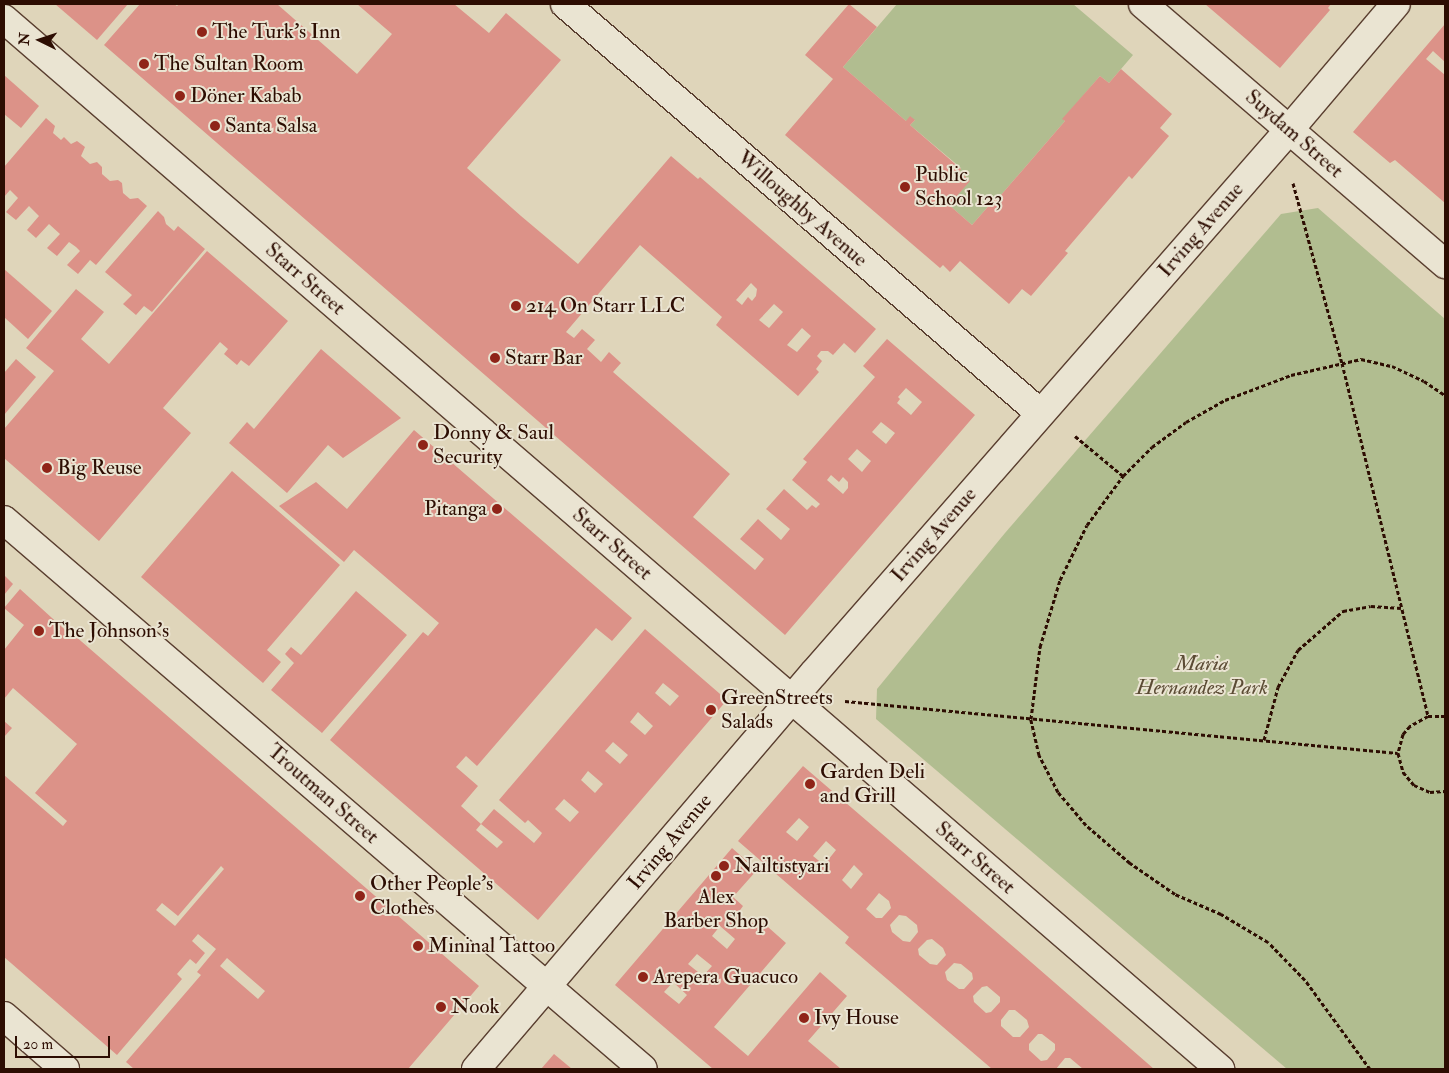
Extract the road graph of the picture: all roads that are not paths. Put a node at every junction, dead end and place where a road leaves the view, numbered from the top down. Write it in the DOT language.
graph roads {
  1 [pos="565,4"];
  2 [pos="1143,4"];
  3 [pos="1396,4"];
  4 [pos="4,19"];
  5 [pos="1289,130"];
  6 [pos="1445,264"];
  7 [pos="1040,413"];
  8 [pos="4,520"];
  9 [pos="792,699"];
  10 [pos="547,987"];
  11 [pos="4,1016"];
  12 [pos="65,1069"];
  13 [pos="476,1069"];
  14 [pos="643,1069"];
  15 [pos="1220,1069"];
  1 -- 7 [label="street, Willoughby Avenue"];
  2 -- 5 [label="street, Suydam Street"];
  3 -- 5 [label="street, Irving Avenue"];
  4 -- 9 [label="street, Starr Street"];
  5 -- 6 [label="street, Suydam Street"];
  5 -- 7 [label="street, Irving Avenue"];
  7 -- 9 [label="street, Irving Avenue"];
  8 -- 10 [label="street, Troutman Street"];
  9 -- 10 [label="street, Irving Avenue"];
  9 -- 15 [label="street, Starr Street"];
  10 -- 13 [label="street, Irving Avenue"];
  10 -- 14 [label="street, Troutman Street"];
  11 -- 12 [label="street"];
}
